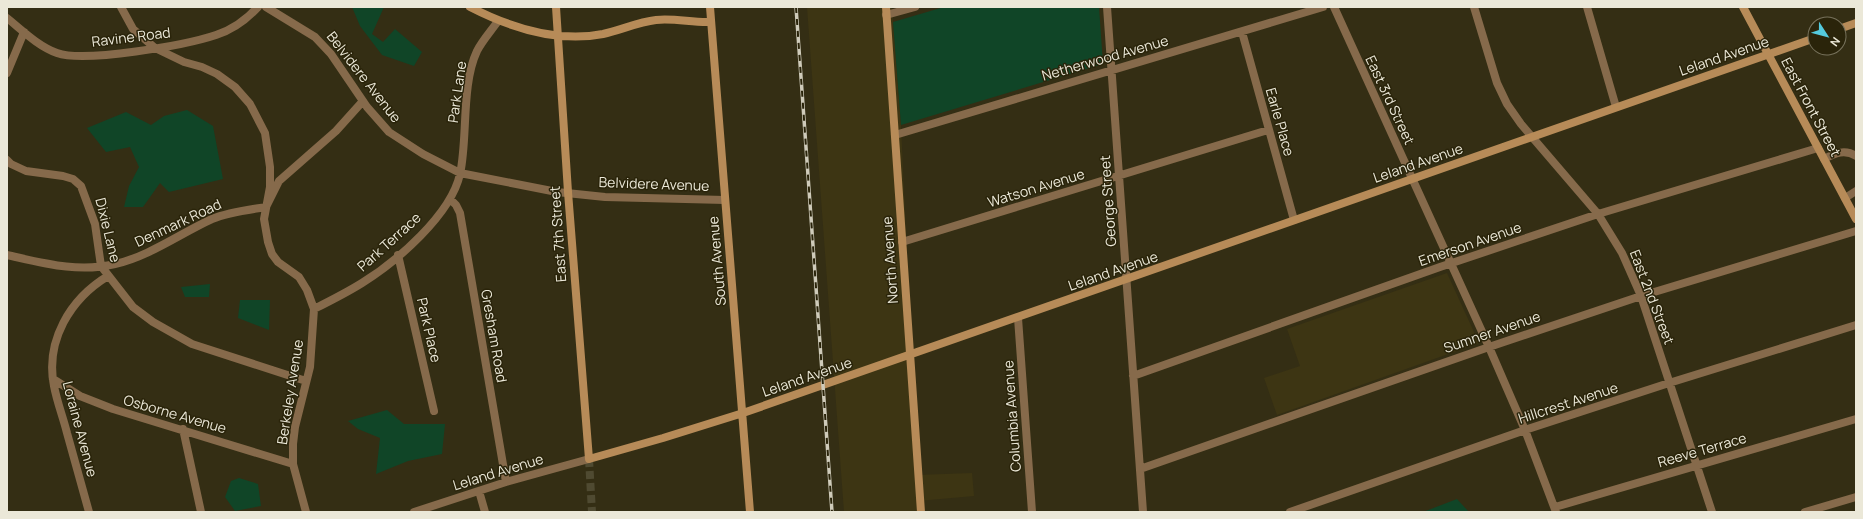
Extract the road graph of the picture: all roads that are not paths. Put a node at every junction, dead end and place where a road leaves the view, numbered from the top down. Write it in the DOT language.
graph roads {
  1 [pos="121,7"];
  2 [pos="258,7"];
  3 [pos="266,7"];
  4 [pos="470,7"];
  5 [pos="556,7"];
  6 [pos="710,7"];
  7 [pos="915,7"];
  8 [pos="1108,7"];
  9 [pos="1323,7"];
  10 [pos="1334,7"];
  11 [pos="1474,7"];
  12 [pos="1587,7"];
  13 [pos="1743,7"];
  14 [pos="886,11"];
  15 [pos="7,18"];
  16 [pos="498,21"];
  17 [pos="712,22"];
  18 [pos="24,32"];
  19 [pos="1242,32"];
  20 [pos="559,35"];
  21 [pos="1807,41"];
  22 [pos="156,48"];
  23 [pos="1768,54"];
  24 [pos="1112,69"];
  25 [pos="7,73"];
  26 [pos="363,101"];
  27 [pos="1616,107"];
  28 [pos="1268,130"];
  29 [pos="895,135"];
  30 [pos="1532,137"];
  31 [pos="1818,148"];
  32 [pos="1856,156"];
  33 [pos="1824,159"];
  34 [pos="7,160"];
  35 [pos="460,173"];
  36 [pos="1119,176"];
  37 [pos="1412,179"];
  38 [pos="1856,191"];
  39 [pos="568,192"];
  40 [pos="1845,198"];
  41 [pos="450,199"];
  42 [pos="725,200"];
  43 [pos="266,207"];
  44 [pos="1598,214"];
  45 [pos="1856,219"];
  46 [pos="1294,220"];
  47 [pos="1856,231"];
  48 [pos="902,242"];
  49 [pos="7,255"];
  50 [pos="398,255"];
  51 [pos="1450,264"];
  52 [pos="101,266"];
  53 [pos="108,276"];
  54 [pos="1126,280"];
  55 [pos="1641,296"];
  56 [pos="314,309"];
  57 [pos="1018,318"];
  58 [pos="1856,325"];
  59 [pos="1489,347"];
  60 [pos="909,356"];
  61 [pos="1133,376"];
  62 [pos="53,379"];
  63 [pos="306,381"];
  64 [pos="1669,383"];
  65 [pos="434,411"];
  66 [pos="743,413"];
  67 [pos="1856,418"];
  68 [pos="183,429"];
  69 [pos="1525,430"];
  70 [pos="589,459"];
  71 [pos="293,464"];
  72 [pos="1696,466"];
  73 [pos="1140,469"];
  74 [pos="506,482"];
  75 [pos="479,491"];
  76 [pos="1856,497"];
  77 [pos="1556,510"];
  78 [pos="89,512"];
  79 [pos="201,512"];
  80 [pos="306,512"];
  81 [pos="414,512"];
  82 [pos="485,512"];
  83 [pos="750,512"];
  84 [pos="920,512"];
  85 [pos="1032,512"];
  86 [pos="1143,512"];
  87 [pos="1290,512"];
  88 [pos="1712,512"];
  89 [pos="1804,512"];
  1 -- 22 [label="street, Berkeley Avenue"];
  2 -- 22 [label="street, Ravine Road"];
  3 -- 26 [label="street, Belvidere Avenue"];
  4 -- 16 [label="street"];
  5 -- 20 [label="street, East 7th Street"];
  6 -- 17 [label="street, South Avenue"];
  7 -- 14 [label="street"];
  8 -- 24 [label="street, George Street"];
  9 -- 19 [label="street, Netherwood Avenue"];
  10 -- 37 [label="street, East 3rd Street"];
  11 -- 30 [label="street, East 2nd Street"];
  12 -- 27 [label="street"];
  13 -- 23 [label="street, East Front Street"];
  14 -- 29 [label="street, North Avenue"];
  15 -- 18 [label="street, Ravine Road"];
  16 -- 20 [label="street"];
  16 -- 35 [label="street, Park Lane"];
  17 -- 20 [label="street"];
  17 -- 42 [label="street, South Avenue"];
  18 -- 22 [label="street, Ravine Road"];
  18 -- 25 [label="street"];
  19 -- 24 [label="street, Netherwood Avenue"];
  19 -- 28 [label="street, Earle Place"];
  20 -- 39 [label="street, East 7th Street"];
  21 -- 23 [label="street, Leland Avenue"];
  22 -- 43 [label="street, Berkeley Avenue"];
  23 -- 27 [label="street, Leland Avenue"];
  23 -- 31 [label="street, East Front Street"];
  24 -- 29 [label="street, Netherwood Avenue"];
  24 -- 36 [label="street, George Street"];
  26 -- 35 [label="street, Belvidere Avenue"];
  26 -- 43 [label="street"];
  27 -- 30 [label="street, Leland Avenue"];
  28 -- 36 [label="street, Watson Avenue"];
  28 -- 46 [label="street, Earle Place"];
  29 -- 48 [label="street, North Avenue"];
  30 -- 37 [label="street, Leland Avenue"];
  30 -- 44 [label="street, East 2nd Street"];
  31 -- 33 [label="street, East Front Street"];
  31 -- 44 [label="street, Emerson Avenue"];
  32 -- 33 [label="street"];
  33 -- 40 [label="street, East Front Street"];
  34 -- 52 [label="street, Dixie Lane"];
  35 -- 39 [label="street, Belvidere Avenue"];
  35 -- 41 [label="street, Park Terrace"];
  36 -- 48 [label="street, Watson Avenue"];
  36 -- 54 [label="street, George Street"];
  37 -- 46 [label="street, Leland Avenue"];
  37 -- 51 [label="street, East 3rd Street"];
  38 -- 40 [label="street"];
  39 -- 42 [label="street, Belvidere Avenue"];
  39 -- 70 [label="street, East 7th Street"];
  40 -- 45 [label="street, East Front Street"];
  41 -- 50 [label="street, Park Terrace"];
  41 -- 74 [label="street, Gresham Road"];
  42 -- 66 [label="street, South Avenue"];
  43 -- 52 [label="street, Denmark Road"];
  43 -- 56 [label="street, Berkeley Avenue"];
  44 -- 51 [label="street, Emerson Avenue"];
  44 -- 55 [label="street, East 2nd Street"];
  46 -- 54 [label="street, Leland Avenue"];
  47 -- 55 [label="street, Sumner Avenue"];
  48 -- 60 [label="street, North Avenue"];
  49 -- 52 [label="street, Denmark Road"];
  50 -- 56 [label="street, Park Terrace"];
  50 -- 65 [label="street, Park Place"];
  51 -- 59 [label="street, East 3rd Street"];
  51 -- 61 [label="street, Emerson Avenue"];
  52 -- 53 [label="street, Dixie Lane"];
  53 -- 62 [label="street, Loraine Avenue"];
  53 -- 63 [label="street, Dixie Lane"];
  54 -- 57 [label="street, Leland Avenue"];
  54 -- 61 [label="street, George Street"];
  55 -- 59 [label="street, Sumner Avenue"];
  55 -- 64 [label="street, East 2nd Street"];
  56 -- 63 [label="street, Berkeley Avenue"];
  57 -- 60 [label="street, Leland Avenue"];
  57 -- 85 [label="street, Columbia Avenue"];
  58 -- 64 [label="street, Hillcrest Avenue"];
  59 -- 69 [label="street, East 3rd Street"];
  59 -- 73 [label="street, Sumner Avenue"];
  60 -- 66 [label="street, Leland Avenue"];
  60 -- 84 [label="street, North Avenue"];
  61 -- 73 [label="street, George Street"];
  62 -- 68 [label="street, Osborne Avenue"];
  62 -- 78 [label="street, Loraine Avenue"];
  63 -- 71 [label="street, Berkeley Avenue"];
  64 -- 69 [label="street, Hillcrest Avenue"];
  64 -- 72 [label="street, East 2nd Street"];
  66 -- 70 [label="street, Leland Avenue"];
  66 -- 83 [label="street, South Avenue"];
  67 -- 72 [label="street, Reeve Terrace"];
  68 -- 71 [label="street, Osborne Avenue"];
  68 -- 79 [label="street"];
  69 -- 77 [label="street, East 3rd Street"];
  69 -- 87 [label="street, Hillcrest Avenue"];
  70 -- 74 [label="street, Leland Avenue"];
  71 -- 80 [label="street, Berkeley Avenue"];
  72 -- 77 [label="street, Reeve Terrace"];
  72 -- 88 [label="street, East 2nd Street"];
  73 -- 86 [label="street, George Street"];
  74 -- 75 [label="street, Leland Avenue"];
  75 -- 81 [label="street, Leland Avenue"];
  75 -- 82 [label="street"];
  76 -- 89 [label="street"];
}
